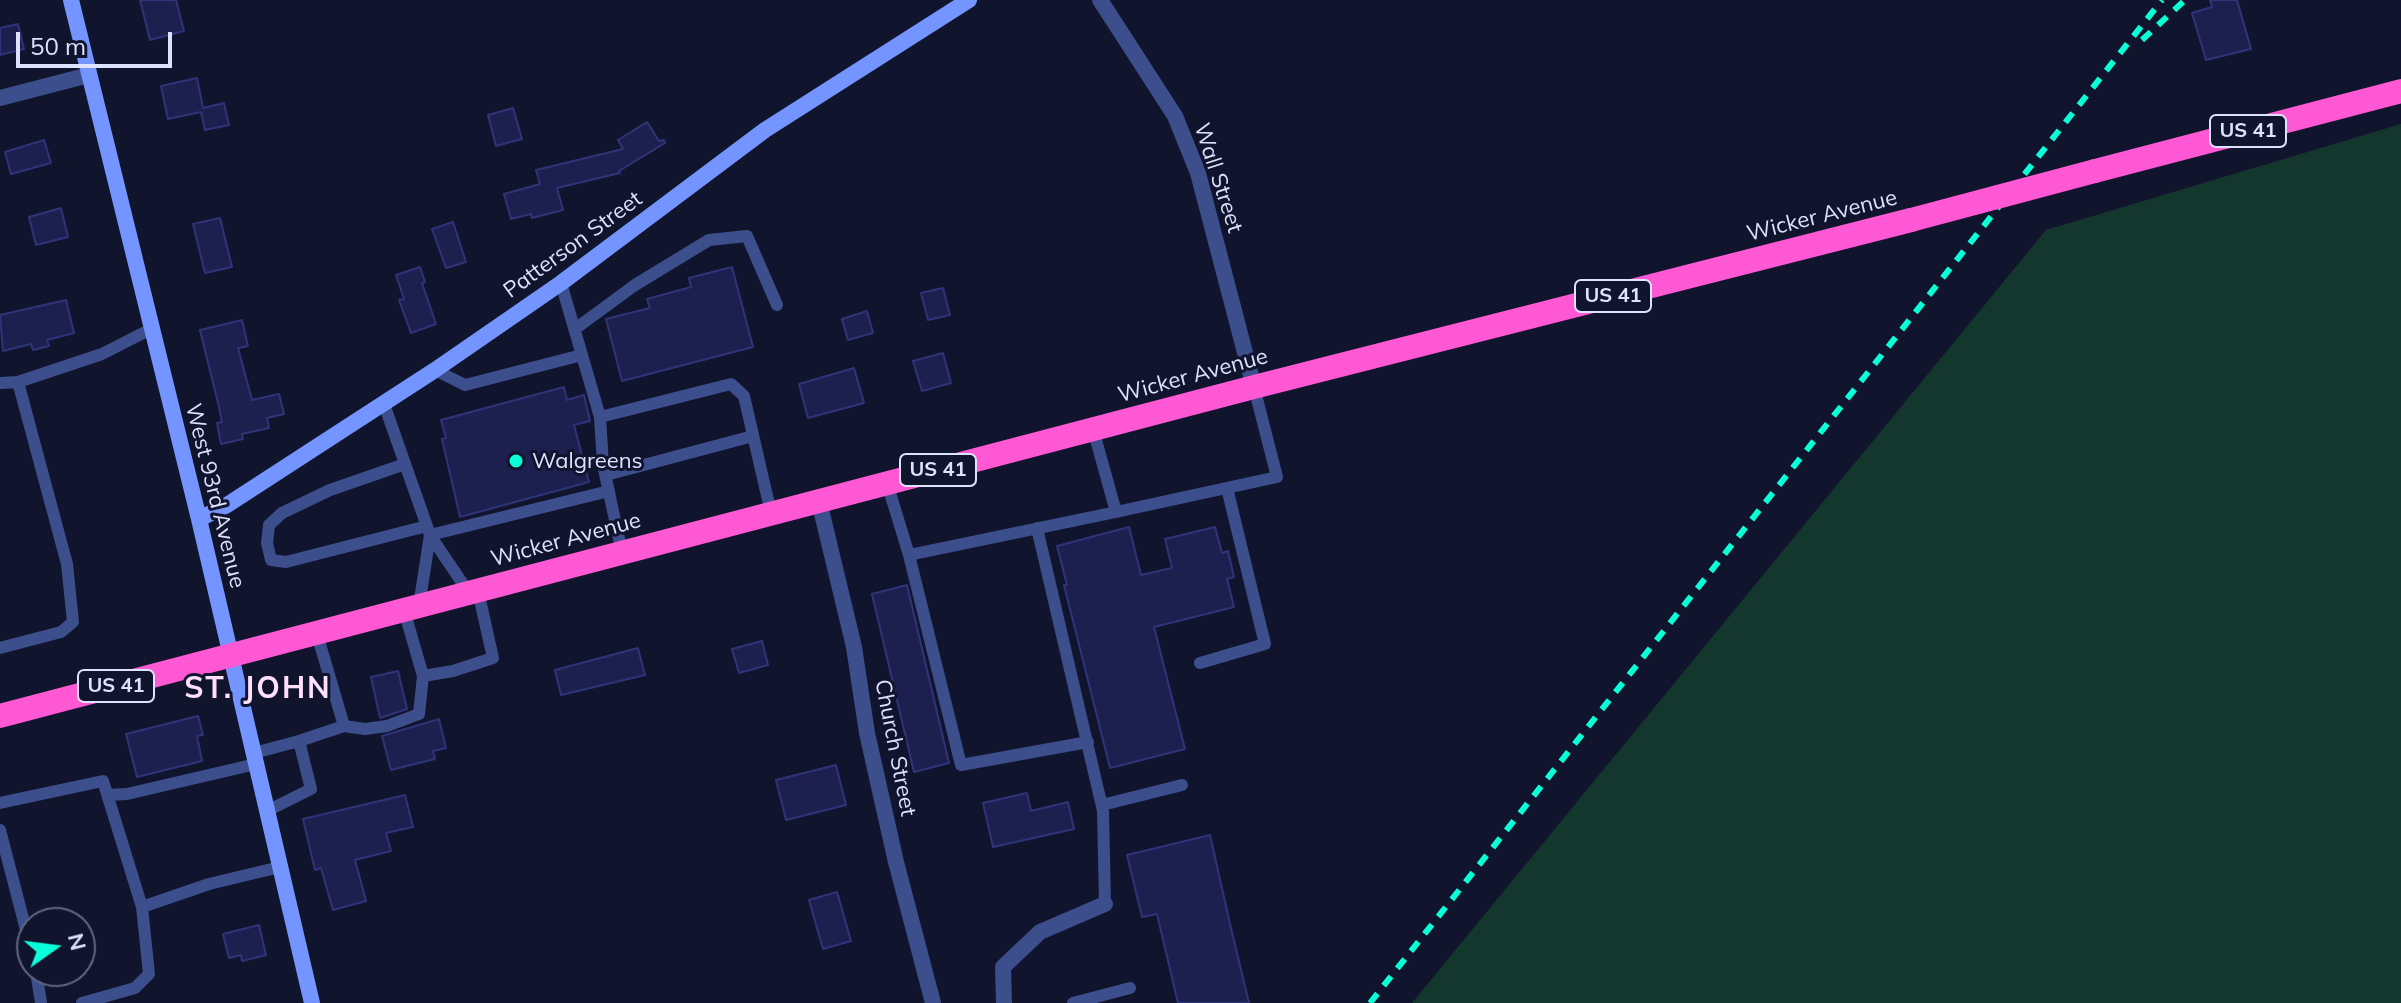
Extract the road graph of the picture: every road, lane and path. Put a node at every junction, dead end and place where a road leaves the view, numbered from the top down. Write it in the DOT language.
graph roads {
  1 [pos="71,0"];
  2 [pos="969,0"];
  3 [pos="1100,0"];
  4 [pos="89,75"];
  5 [pos="2401,91"];
  6 [pos="0,98"];
  7 [pos="561,283"];
  8 [pos="777,305"];
  9 [pos="151,329"];
  10 [pos="575,329"];
  11 [pos="582,355"];
  12 [pos="435,370"];
  13 [pos="18,382"];
  14 [pos="0,383"];
  15 [pos="1254,387"];
  16 [pos="384,404"];
  17 [pos="600,417"];
  18 [pos="1093,429"];
  19 [pos="753,436"];
  20 [pos="405,464"];
  21 [pos="606,475"];
  22 [pos="887,483"];
  23 [pos="1227,488"];
  24 [pos="609,491"];
  25 [pos="819,501"];
  26 [pos="1116,512"];
  27 [pos="771,513"];
  28 [pos="199,519"];
  29 [pos="1037,528"];
  30 [pos="428,531"];
  31 [pos="622,552"];
  32 [pos="909,555"];
  33 [pos="473,592"];
  34 [pos="411,608"];
  35 [pos="317,634"];
  36 [pos="0,648"];
  37 [pos="231,656"];
  38 [pos="1200,663"];
  39 [pos="423,676"];
  40 [pos="0,716"];
  41 [pos="344,726"];
  42 [pos="299,741"];
  43 [pos="1088,742"];
  44 [pos="255,759"];
  45 [pos="1182,785"];
  46 [pos="108,795"];
  47 [pos="0,803"];
  48 [pos="1102,805"];
  49 [pos="267,811"];
  50 [pos="0,830"];
  51 [pos="280,867"];
  52 [pos="1105,904"];
  53 [pos="20,907"];
  54 [pos="142,907"];
  55 [pos="1130,988"];
  56 [pos="82,1003"];
  57 [pos="312,1003"];
  58 [pos="933,1003"];
  59 [pos="1004,1003"];
  60 [pos="1073,1003"];
  1 -- 4 [label="street, West 93rd Avenue"];
  2 -- 7 [label="street, Patterson Street"];
  3 -- 15 [label="street, Wall Street"];
  4 -- 6 [label="street"];
  4 -- 9 [label="street, West 93rd Avenue"];
  5 -- 15 [label="highway, Wicker Avenue / US 41, bridge"];
  7 -- 10 [label="lane"];
  7 -- 12 [label="street, Patterson Street"];
  8 -- 10 [label="lane"];
  9 -- 13 [label="lane"];
  9 -- 28 [label="street, West 93rd Avenue"];
  10 -- 11 [label="lane"];
  11 -- 12 [label="lane"];
  11 -- 17 [label="lane"];
  12 -- 16 [label="street, Patterson Street"];
  13 -- 14 [label="lane"];
  13 -- 36 [label="lane"];
  15 -- 18 [label="highway, Wicker Avenue / US 41"];
  15 -- 23 [label="lane"];
  16 -- 20 [label="lane"];
  16 -- 28 [label="street, Patterson Street"];
  17 -- 19 [label="lane"];
  17 -- 21 [label="lane"];
  18 -- 22 [label="highway, Wicker Avenue / US 41"];
  18 -- 26 [label="lane"];
  19 -- 21 [label="lane"];
  19 -- 27 [label="lane"];
  20 -- 30 [label="lane"];
  20 -- 30 [label="lane"];
  21 -- 24 [label="lane"];
  22 -- 25 [label="highway, Wicker Avenue / US 41"];
  22 -- 32 [label="lane"];
  23 -- 26 [label="lane"];
  23 -- 38 [label="lane"];
  24 -- 30 [label="lane"];
  24 -- 31 [label="lane"];
  25 -- 27 [label="highway, Wicker Avenue / US 41"];
  25 -- 58 [label="street, Church Street"];
  26 -- 29 [label="lane"];
  27 -- 31 [label="highway, Wicker Avenue / US 41"];
  28 -- 37 [label="street, West 93rd Avenue"];
  29 -- 32 [label="lane"];
  29 -- 43 [label="lane"];
  30 -- 33 [label="lane"];
  30 -- 34 [label="lane"];
  31 -- 33 [label="highway, Wicker Avenue / US 41"];
  32 -- 43 [label="lane"];
  33 -- 34 [label="highway, Wicker Avenue / US 41"];
  33 -- 39 [label="lane"];
  34 -- 35 [label="highway, Wicker Avenue / US 41"];
  34 -- 39 [label="lane"];
  35 -- 37 [label="highway, Wicker Avenue / US 41"];
  35 -- 41 [label="lane"];
  37 -- 40 [label="highway, Wicker Avenue / US 41"];
  37 -- 44 [label="street, West 93rd Avenue"];
  39 -- 41 [label="lane"];
  41 -- 42 [label="lane"];
  42 -- 44 [label="lane"];
  42 -- 49 [label="lane"];
  43 -- 48 [label="lane"];
  44 -- 46 [label="lane"];
  44 -- 49 [label="street, West 93rd Avenue"];
  45 -- 48 [label="lane"];
  46 -- 47 [label="lane"];
  46 -- 54 [label="lane"];
  48 -- 52 [label="lane"];
  49 -- 51 [label="street, West 93rd Avenue"];
  50 -- 53 [label="lane"];
  51 -- 54 [label="lane"];
  51 -- 57 [label="street, West 93rd Avenue"];
  52 -- 59 [label="street"];
  54 -- 56 [label="lane"];
  55 -- 60 [label="lane"];
}
